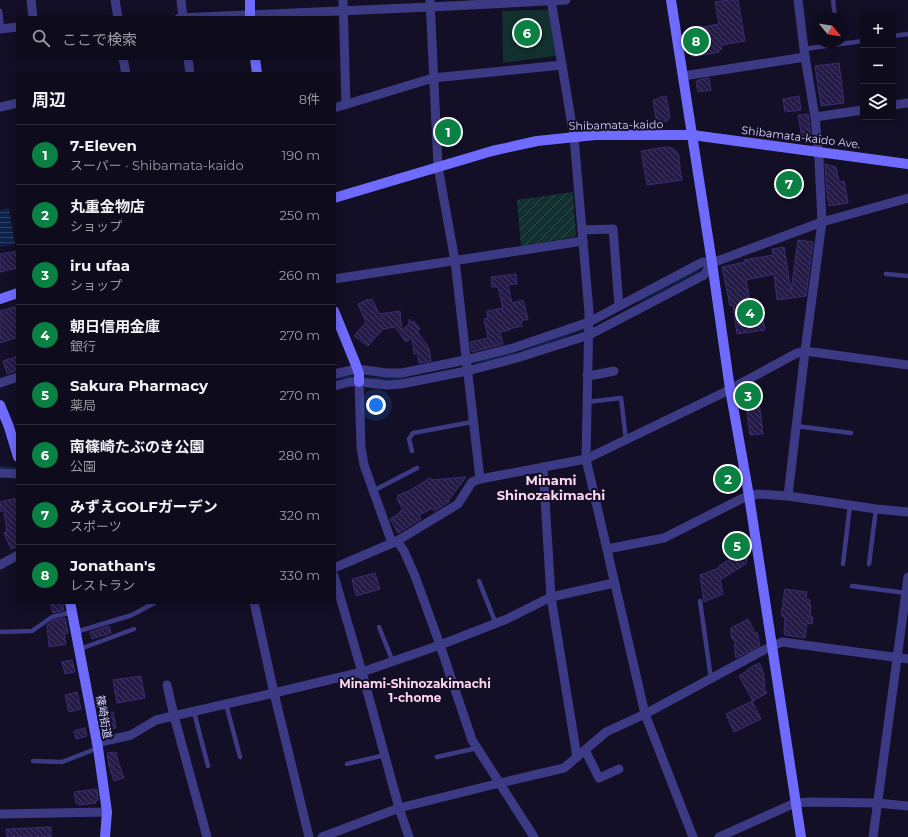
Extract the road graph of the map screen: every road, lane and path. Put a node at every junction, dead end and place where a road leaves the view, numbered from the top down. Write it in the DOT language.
graph roads {
  1 [pos="30,0"];
  2 [pos="115,0"];
  3 [pos="181,0"];
  4 [pos="250,0"];
  5 [pos="343,0"];
  6 [pos="566,0"];
  7 [pos="671,0"];
  8 [pos="798,0"];
  9 [pos="833,0"];
  10 [pos="552,1"];
  11 [pos="471,2"];
  12 [pos="493,2"];
  13 [pos="430,4"];
  14 [pos="0,11"];
  15 [pos="343,11"];
  16 [pos="834,12"];
  17 [pos="33,16"];
  18 [pos="118,16"];
  19 [pos="182,16"];
  20 [pos="250,16"];
  21 [pos="16,27"];
  22 [pos="1,29"];
  23 [pos="908,34"];
  24 [pos="896,36"];
  25 [pos="860,41"];
  26 [pos="848,42"];
  27 [pos="821,48"];
  28 [pos="804,53"];
  29 [pos="123,60"];
  30 [pos="188,60"];
  31 [pos="255,60"];
  32 [pos="562,65"];
  33 [pos="126,72"];
  34 [pos="190,72"];
  35 [pos="257,72"];
  36 [pos="683,76"];
  37 [pos="433,78"];
  38 [pos="16,103"];
  39 [pos="908,103"];
  40 [pos="346,104"];
  41 [pos="896,105"];
  42 [pos="0,107"];
  43 [pos="336,107"];
  44 [pos="860,110"];
  45 [pos="815,117"];
  46 [pos="692,135"];
  47 [pos="574,137"];
  48 [pos="818,151"];
  49 [pos="908,164"];
  50 [pos="438,167"];
  51 [pos="336,197"];
  52 [pos="908,198"];
  53 [pos="822,222"];
  54 [pos="582,230"];
  55 [pos="583,241"];
  56 [pos="455,261"];
  57 [pos="712,263"];
  58 [pos="886,274"];
  59 [pos="908,276"];
  60 [pos="336,279"];
  61 [pos="16,294"];
  62 [pos="0,298"];
  63 [pos="619,306"];
  64 [pos="336,316"];
  65 [pos="589,322"];
  66 [pos="589,335"];
  67 [pos="805,350"];
  68 [pos="465,360"];
  69 [pos="908,365"];
  70 [pos="467,371"];
  71 [pos="614,371"];
  72 [pos="336,374"];
  73 [pos="587,375"];
  74 [pos="358,376"];
  75 [pos="16,378"];
  76 [pos="0,383"];
  77 [pos="336,386"];
  78 [pos="730,389"];
  79 [pos="587,402"];
  80 [pos="0,405"];
  81 [pos="472,422"];
  82 [pos="796,426"];
  83 [pos="851,433"];
  84 [pos="626,440"];
  85 [pos="16,450"];
  86 [pos="412,451"];
  87 [pos="586,459"];
  88 [pos="542,467"];
  89 [pos="417,468"];
  90 [pos="0,473"];
  91 [pos="16,474"];
  92 [pos="480,479"];
  93 [pos="373,491"];
  94 [pos="749,496"];
  95 [pos="788,496"];
  96 [pos="850,505"];
  97 [pos="876,509"];
  98 [pos="908,512"];
  99 [pos="394,542"];
  100 [pos="607,549"];
  101 [pos="16,556"];
  102 [pos="0,564"];
  103 [pos="843,564"];
  104 [pos="869,564"];
  105 [pos="336,567"];
  106 [pos="908,577"];
  107 [pos="479,581"];
  108 [pos="336,583"];
  109 [pos="614,583"];
  110 [pos="852,586"];
  111 [pos="906,593"];
  112 [pos="551,597"];
  113 [pos="700,601"];
  114 [pos="152,604"];
  115 [pos="254,604"];
  116 [pos="71,607"];
  117 [pos="496,624"];
  118 [pos="379,627"];
  119 [pos="134,629"];
  120 [pos="0,632"];
  121 [pos="76,632"];
  122 [pos="440,645"];
  123 [pos="772,646"];
  124 [pos="80,649"];
  125 [pos="897,658"];
  126 [pos="908,659"];
  127 [pos="393,662"];
  128 [pos="362,672"];
  129 [pos="711,679"];
  130 [pos="167,685"];
  131 [pos="274,693"];
  132 [pos="226,704"];
  133 [pos="194,712"];
  134 [pos="645,714"];
  135 [pos="174,716"];
  136 [pos="97,746"];
  137 [pos="477,748"];
  138 [pos="585,750"];
  139 [pos="385,756"];
  140 [pos="437,757"];
  141 [pos="577,757"];
  142 [pos="240,758"];
  143 [pos="33,761"];
  144 [pos="347,764"];
  145 [pos="208,766"];
  146 [pos="619,769"];
  147 [pos="500,783"];
  148 [pos="795,803"];
  149 [pos="877,803"];
  150 [pos="908,806"];
  151 [pos="399,808"];
  152 [pos="107,812"];
  153 [pos="0,814"];
  154 [pos="105,837"];
  155 [pos="207,837"];
  156 [pos="309,837"];
  157 [pos="322,837"];
  158 [pos="409,837"];
  159 [pos="534,837"];
  160 [pos="693,837"];
  161 [pos="719,837"];
  162 [pos="801,837"];
  163 [pos="873,837"];
  1 -- 17 [label="street"];
  2 -- 18 [label="street"];
  3 -- 19 [label="street"];
  4 -- 20 [label="street"];
  5 -- 15 [label="street"];
  6 -- 10 [label="street"];
  7 -- 36 [label="street"];
  8 -- 28 [label="street"];
  9 -- 16 [label="lane"];
  10 -- 12 [label="street"];
  10 -- 32 [label="street"];
  11 -- 12 [label="street"];
  11 -- 13 [label="street"];
  13 -- 15 [label="street"];
  13 -- 37 [label="street"];
  14 -- 22 [label="lane"];
  15 -- 20 [label="street"];
  15 -- 40 [label="street"];
  21 -- 22 [label="street"];
  23 -- 24 [label="lane"];
  25 -- 26 [label="lane"];
  27 -- 28 [label="lane"];
  28 -- 36 [label="street"];
  28 -- 45 [label="street"];
  29 -- 33 [label="street"];
  30 -- 34 [label="street"];
  31 -- 35 [label="street"];
  32 -- 37 [label="street"];
  32 -- 47 [label="street"];
  36 -- 46 [label="street"];
  37 -- 40 [label="street"];
  37 -- 50 [label="street"];
  38 -- 42 [label="street"];
  39 -- 41 [label="street"];
  40 -- 43 [label="street"];
  44 -- 45 [label="street"];
  45 -- 48 [label="street"];
  46 -- 47 [label="street, Shibamata-kaido"];
  46 -- 48 [label="street, Shibamata-kaido Ave."];
  46 -- 57 [label="street"];
  47 -- 50 [label="street, Shibamata-kaido"];
  47 -- 54 [label="street"];
  48 -- 49 [label="street, Shibamata-kaido Ave."];
  48 -- 53 [label="street"];
  50 -- 51 [label="street, Shibamata-kaido"];
  50 -- 56 [label="street"];
  52 -- 53 [label="street"];
  53 -- 57 [label="street"];
  53 -- 67 [label="street"];
  54 -- 55 [label="street"];
  54 -- 63 [label="street"];
  55 -- 56 [label="street"];
  55 -- 65 [label="street"];
  56 -- 60 [label="street"];
  56 -- 68 [label="street"];
  57 -- 63 [label="street"];
  57 -- 66 [label="street"];
  57 -- 78 [label="street"];
  58 -- 59 [label="lane"];
  61 -- 62 [label="street"];
  63 -- 65 [label="street"];
  64 -- 74 [label="street"];
  65 -- 66 [label="street"];
  65 -- 68 [label="street"];
  66 -- 70 [label="street"];
  66 -- 73 [label="street"];
  67 -- 69 [label="street"];
  67 -- 78 [label="street"];
  67 -- 82 [label="street"];
  68 -- 70 [label="street"];
  68 -- 74 [label="street"];
  70 -- 74 [label="street"];
  70 -- 81 [label="street"];
  71 -- 73 [label="street"];
  72 -- 74 [label="street"];
  73 -- 79 [label="street"];
  74 -- 77 [label="street"];
  74 -- 93 [label="street"];
  75 -- 76 [label="street"];
  78 -- 84 [label="street"];
  78 -- 94 [label="street"];
  79 -- 84 [label="lane"];
  79 -- 87 [label="street"];
  80 -- 85 [label="street"];
  81 -- 86 [label="lane"];
  81 -- 92 [label="street"];
  82 -- 83 [label="lane"];
  82 -- 95 [label="street"];
  84 -- 87 [label="street"];
  87 -- 88 [label="street"];
  87 -- 100 [label="street"];
  88 -- 92 [label="street"];
  88 -- 112 [label="street"];
  89 -- 93 [label="lane"];
  90 -- 91 [label="street"];
  92 -- 99 [label="street"];
  93 -- 99 [label="street"];
  94 -- 95 [label="street"];
  94 -- 100 [label="street"];
  94 -- 123 [label="street"];
  95 -- 96 [label="street"];
  96 -- 97 [label="street"];
  96 -- 103 [label="lane"];
  97 -- 98 [label="street"];
  97 -- 104 [label="lane"];
  99 -- 105 [label="street"];
  99 -- 122 [label="street"];
  100 -- 109 [label="street"];
  101 -- 102 [label="street"];
  106 -- 111 [label="street"];
  107 -- 117 [label="lane"];
  108 -- 128 [label="street"];
  109 -- 112 [label="street"];
  109 -- 134 [label="street"];
  110 -- 111 [label="lane"];
  111 -- 125 [label="street"];
  112 -- 117 [label="street"];
  112 -- 141 [label="street"];
  113 -- 129 [label="lane"];
  114 -- 121 [label="lane"];
  115 -- 131 [label="street"];
  116 -- 120 [label="lane"];
  116 -- 121 [label="street, 篠崎街道"];
  117 -- 122 [label="street"];
  118 -- 127 [label="lane"];
  119 -- 124 [label="lane"];
  121 -- 124 [label="street, 篠崎街道"];
  122 -- 127 [label="street"];
  122 -- 137 [label="street"];
  123 -- 125 [label="street"];
  123 -- 129 [label="street"];
  123 -- 148 [label="street"];
  124 -- 136 [label="street, 篠崎街道"];
  125 -- 126 [label="street"];
  125 -- 149 [label="street"];
  127 -- 128 [label="street"];
  128 -- 131 [label="street"];
  128 -- 139 [label="street"];
  129 -- 134 [label="street"];
  130 -- 135 [label="street"];
  131 -- 132 [label="street"];
  131 -- 156 [label="street"];
  132 -- 133 [label="street"];
  132 -- 142 [label="lane"];
  133 -- 135 [label="street"];
  133 -- 145 [label="lane"];
  134 -- 138 [label="street"];
  134 -- 160 [label="street"];
  135 -- 136 [label="street"];
  135 -- 155 [label="street"];
  136 -- 143 [label="lane"];
  136 -- 152 [label="street, 篠崎街道"];
  137 -- 140 [label="lane"];
  137 -- 147 [label="street"];
  138 -- 141 [label="street"];
  138 -- 146 [label="street"];
  139 -- 144 [label="lane"];
  139 -- 151 [label="street"];
  141 -- 147 [label="street"];
  147 -- 151 [label="street"];
  147 -- 159 [label="street"];
  148 -- 149 [label="street"];
  148 -- 161 [label="street"];
  148 -- 162 [label="street"];
  149 -- 150 [label="street"];
  149 -- 163 [label="street"];
  151 -- 157 [label="street"];
  151 -- 158 [label="street"];
  152 -- 153 [label="street"];
  152 -- 154 [label="street, 篠崎街道"];
}
